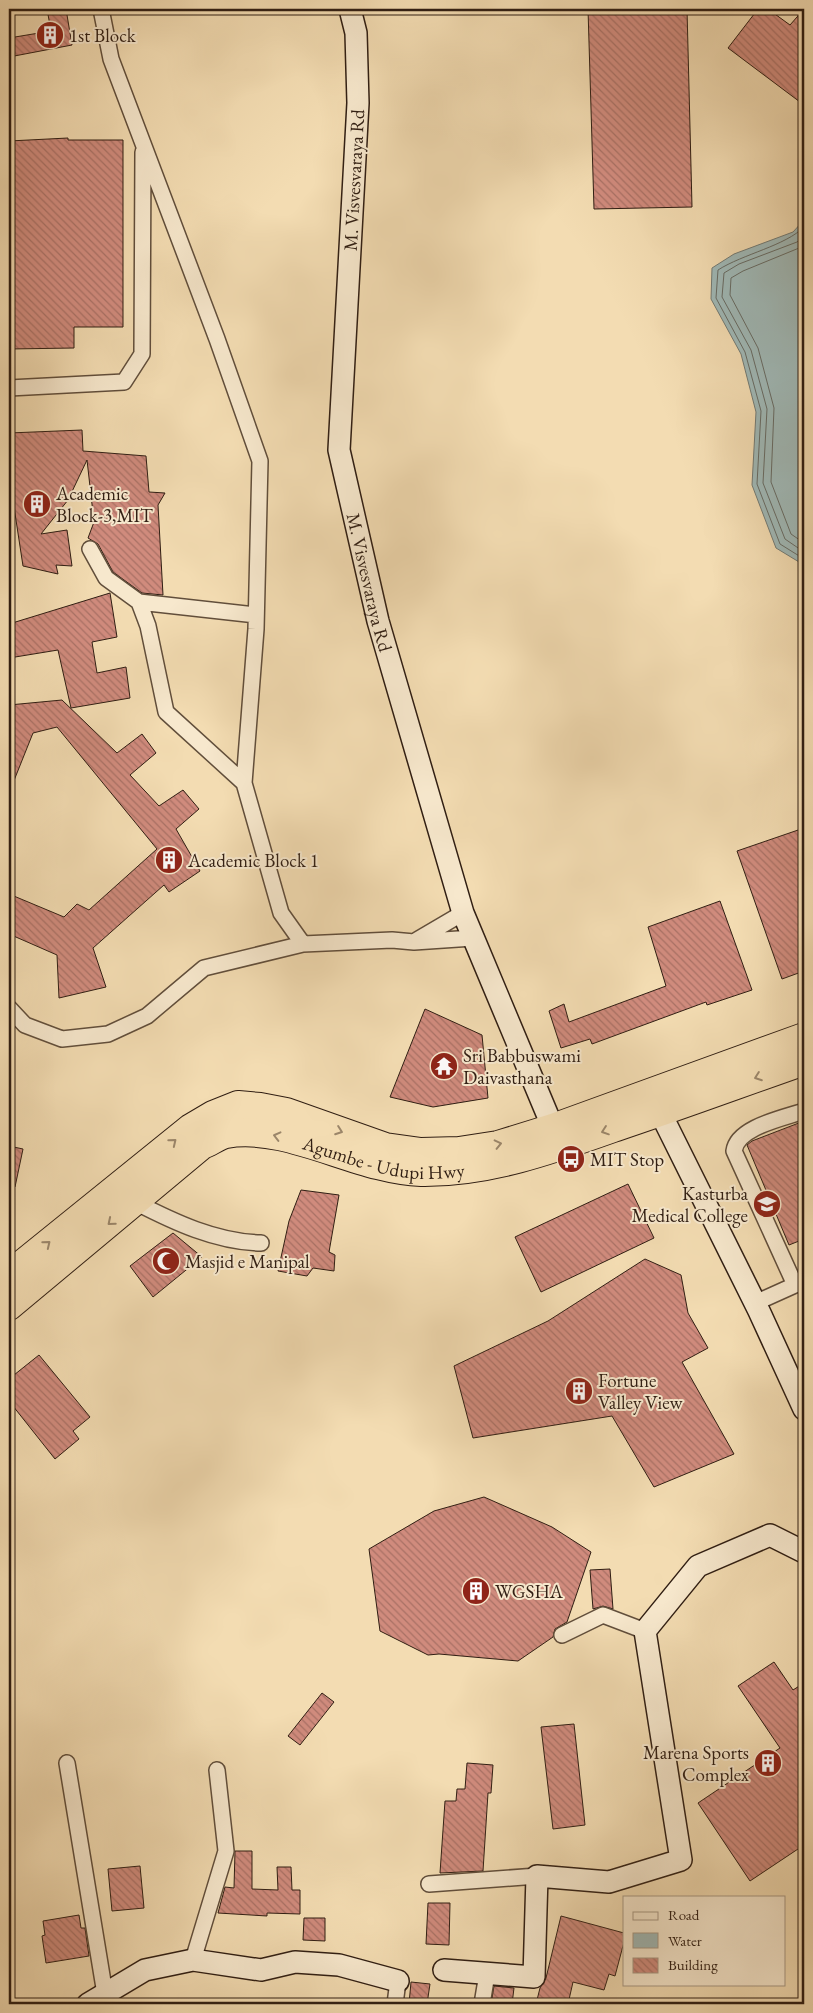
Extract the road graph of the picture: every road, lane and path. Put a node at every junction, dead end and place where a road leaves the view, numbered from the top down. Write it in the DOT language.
graph roads {
  1 [pos="101,9"];
  2 [pos="350,9"];
  3 [pos="143,143"];
  4 [pos="9,388"];
  5 [pos="90,549"];
  6 [pos="139,602"];
  7 [pos="256,615"];
  8 [pos="244,783"];
  9 [pos="463,913"];
  10 [pos="473,938"];
  11 [pos="414,942"];
  12 [pos="303,944"];
  13 [pos="9,1008"];
  14 [pos="804,1037"];
  15 [pos="804,1061"];
  16 [pos="804,1111"];
  17 [pos="660,1112"];
  18 [pos="557,1137"];
  19 [pos="135,1202"];
  20 [pos="261,1244"];
  21 [pos="9,1275"];
  22 [pos="800,1283"];
  23 [pos="755,1303"];
  24 [pos="9,1306"];
  25 [pos="804,1409"];
  26 [pos="804,1552"];
  27 [pos="645,1630"];
  28 [pos="562,1635"];
  29 [pos="67,1763"];
  30 [pos="217,1770"];
  31 [pos="537,1876"];
  32 [pos="429,1884"];
  33 [pos="193,1960"];
  34 [pos="444,1970"];
  35 [pos="487,1974"];
  36 [pos="398,1981"];
  37 [pos="97,1999"];
  38 [pos="395,2004"];
  39 [pos="482,2004"];
  1 -- 3 [label="street"];
  2 -- 9 [label="street, M. Visvesvaraya Rd"];
  3 -- 4 [label="street"];
  3 -- 7 [label="street"];
  5 -- 6 [label="street"];
  6 -- 7 [label="street"];
  6 -- 8 [label="street"];
  7 -- 8 [label="street"];
  8 -- 12 [label="street"];
  9 -- 10 [label="street, M. Visvesvaraya Rd"];
  9 -- 11 [label="street"];
  10 -- 11 [label="street"];
  10 -- 18 [label="street, M. Visvesvaraya Rd"];
  11 -- 12 [label="street"];
  12 -- 13 [label="street"];
  14 -- 18 [label="highway, Agumbe - Udupi Hwy"];
  15 -- 17 [label="highway, Agumbe - Udupi Hwy, one-way"];
  16 -- 22 [label="street"];
  17 -- 18 [label="highway, Agumbe - Udupi Hwy, one-way"];
  17 -- 23 [label="street"];
  18 -- 19 [label="highway, Agumbe - Udupi Hwy, one-way"];
  21 -- 18 [label="highway, Agumbe - Udupi Hwy, one-way"];
  19 -- 20 [label="street"];
  19 -- 24 [label="highway, Agumbe - Udupi Hwy, one-way"];
  22 -- 23 [label="street"];
  23 -- 25 [label="street"];
  26 -- 27 [label="street"];
  27 -- 28 [label="street"];
  27 -- 31 [label="street"];
  29 -- 37 [label="street"];
  30 -- 33 [label="street"];
  31 -- 32 [label="street"];
  31 -- 35 [label="street"];
  33 -- 36 [label="street"];
  33 -- 37 [label="street"];
  34 -- 35 [label="street"];
  35 -- 39 [label="street"];
  36 -- 38 [label="street"];
}
